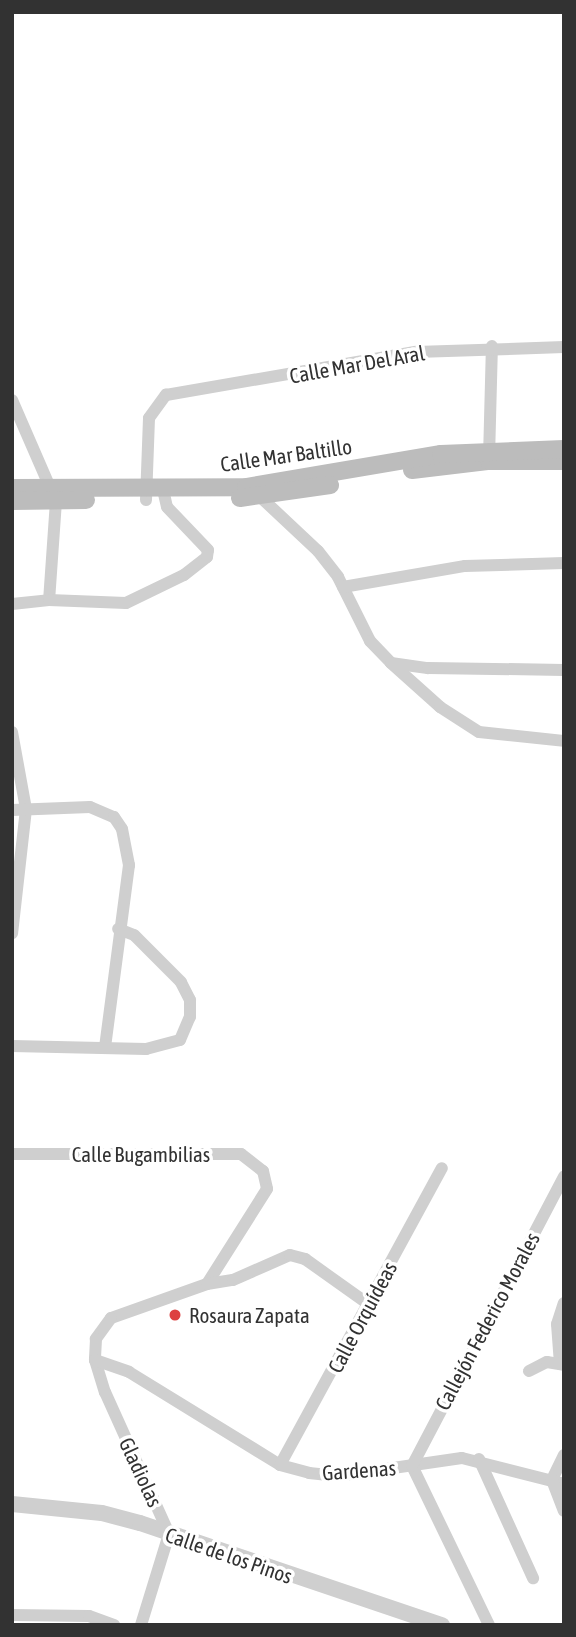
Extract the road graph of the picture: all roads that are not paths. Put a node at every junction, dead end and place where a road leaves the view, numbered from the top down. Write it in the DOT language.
graph roads {
  1 [pos="492,346"];
  2 [pos="564,347"];
  3 [pos="12,400"];
  4 [pos="564,449"];
  5 [pos="489,456"];
  6 [pos="564,461"];
  7 [pos="12,488"];
  8 [pos="255,491"];
  9 [pos="155,494"];
  10 [pos="55,495"];
  11 [pos="12,501"];
  12 [pos="564,563"];
  13 [pos="344,587"];
  14 [pos="49,600"];
  15 [pos="12,604"];
  16 [pos="391,663"];
  17 [pos="564,670"];
  18 [pos="12,732"];
  19 [pos="564,741"];
  20 [pos="12,810"];
  21 [pos="26,810"];
  22 [pos="118,929"];
  23 [pos="12,933"];
  24 [pos="12,1046"];
  25 [pos="105,1047"];
  26 [pos="12,1154"];
  27 [pos="442,1168"];
  28 [pos="564,1177"];
  29 [pos="207,1284"];
  30 [pos="564,1303"];
  31 [pos="368,1304"];
  32 [pos="95,1360"];
  33 [pos="562,1364"];
  34 [pos="529,1371"];
  35 [pos="564,1455"];
  36 [pos="479,1459"];
  37 [pos="280,1465"];
  38 [pos="412,1466"];
  39 [pos="558,1482"];
  40 [pos="12,1504"];
  41 [pos="564,1511"];
  42 [pos="169,1534"];
  43 [pos="533,1578"];
  44 [pos="12,1615"];
  45 [pos="114,1625"];
  46 [pos="141,1625"];
  47 [pos="442,1625"];
  48 [pos="489,1625"];
  1 -- 2 [label="street, Calle Mar Del Aral"];
  1 -- 5 [label="street"];
  1 -- 9 [label="street, Calle Mar Del Aral"];
  3 -- 10 [label="street"];
  4 -- 5 [label="main road, Calle Mar Baltillo"];
  5 -- 6 [label="main road, Calle Mar Baltillo"];
  5 -- 8 [label="main road, Calle Mar Baltillo"];
  7 -- 10 [label="main road, Calle Mar Baltillo"];
  8 -- 9 [label="main road, Calle Mar Baltillo"];
  8 -- 13 [label="street"];
  9 -- 10 [label="main road, Calle Mar Baltillo"];
  9 -- 14 [label="street"];
  10 -- 11 [label="main road, Calle Mar Baltillo"];
  10 -- 14 [label="street"];
  12 -- 13 [label="street"];
  13 -- 16 [label="street"];
  14 -- 15 [label="street"];
  16 -- 17 [label="street"];
  16 -- 19 [label="street"];
  18 -- 21 [label="street"];
  20 -- 21 [label="street"];
  21 -- 22 [label="street"];
  21 -- 23 [label="street"];
  22 -- 25 [label="street"];
  22 -- 25 [label="street"];
  24 -- 25 [label="street"];
  26 -- 29 [label="street, Calle Bugambilias"];
  27 -- 31 [label="street, Calle Orquídeas"];
  28 -- 38 [label="street, Callejón Federico Morales"];
  29 -- 31 [label="street"];
  29 -- 32 [label="street"];
  30 -- 33 [label="street"];
  31 -- 37 [label="street, Calle Orquídeas"];
  32 -- 37 [label="street, Gardenas"];
  32 -- 42 [label="street, Gladiolas"];
  33 -- 34 [label="street"];
  35 -- 39 [label="street"];
  36 -- 38 [label="street, Gardenas"];
  36 -- 39 [label="street, Gardenas"];
  36 -- 43 [label="street"];
  37 -- 38 [label="street, Gardenas"];
  38 -- 48 [label="street"];
  39 -- 41 [label="street"];
  40 -- 42 [label="street, Calle de los Pinos"];
  42 -- 46 [label="street, Gladiolas"];
  42 -- 47 [label="street, Calle de los Pinos"];
  44 -- 45 [label="street"];
}
